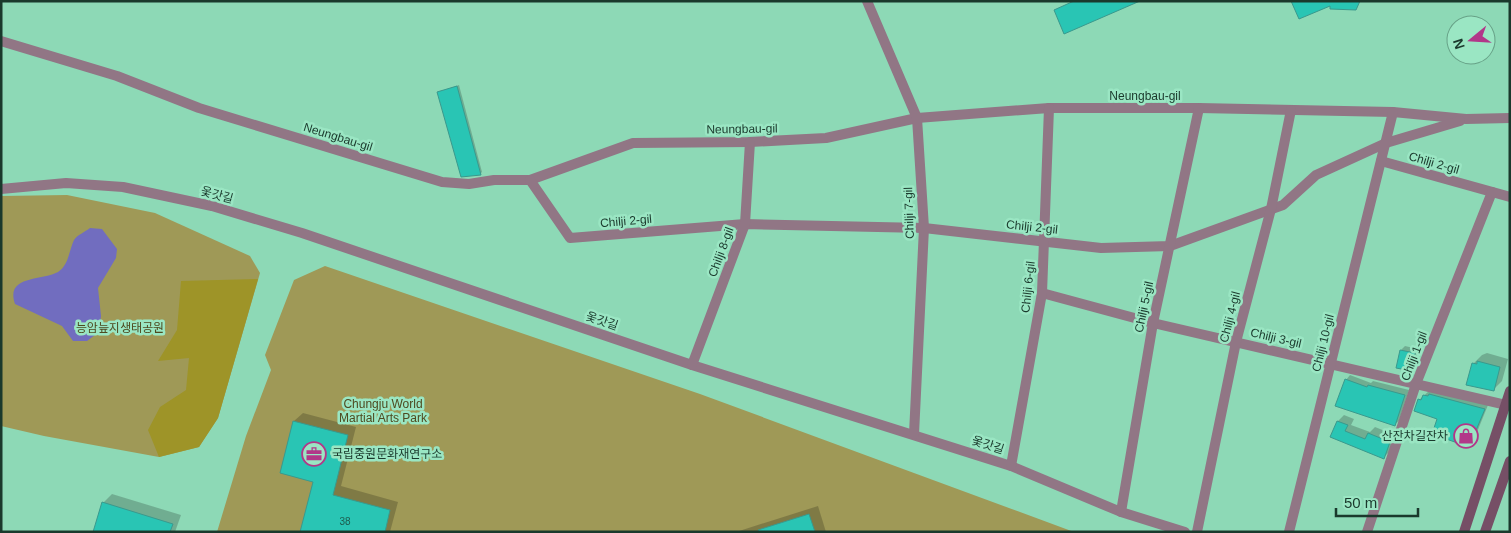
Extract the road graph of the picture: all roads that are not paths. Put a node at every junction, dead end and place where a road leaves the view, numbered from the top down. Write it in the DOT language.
graph roads {
  1 [pos="867,1"];
  2 [pos="1,41"];
  3 [pos="1049,108"];
  4 [pos="1199,108"];
  5 [pos="1291,110"];
  6 [pos="1393,112"];
  7 [pos="917,118"];
  8 [pos="1510,118"];
  9 [pos="1466,120"];
  10 [pos="750,142"];
  11 [pos="1386,143"];
  12 [pos="1381,161"];
  13 [pos="530,180"];
  14 [pos="1,189"];
  15 [pos="1492,192"];
  16 [pos="1510,197"];
  17 [pos="1271,208"];
  18 [pos="745,224"];
  19 [pos="924,228"];
  20 [pos="1045,242"];
  21 [pos="1170,246"];
  22 [pos="1042,293"];
  23 [pos="1153,323"];
  24 [pos="1236,342"];
  25 [pos="1331,364"];
  26 [pos="692,365"];
  27 [pos="1416,384"];
  28 [pos="1510,391"];
  29 [pos="1508,406"];
  30 [pos="914,434"];
  31 [pos="1510,461"];
  32 [pos="1011,466"];
  33 [pos="1121,512"];
  34 [pos="1185,532"];
  35 [pos="1197,532"];
  36 [pos="1289,532"];
  37 [pos="1367,532"];
  38 [pos="1464,532"];
  39 [pos="1485,532"];
  1 -- 7 [label="street, Chilji 7-gil"];
  2 -- 13 [label="street, Neungbau-gil"];
  3 -- 4 [label="street, Neungbau-gil"];
  3 -- 7 [label="street, Neungbau-gil"];
  3 -- 20 [label="street, Chilji 6-gil"];
  4 -- 5 [label="street, Neungbau-gil"];
  4 -- 21 [label="street, Chilji 5-gil"];
  5 -- 6 [label="street, Neungbau-gil"];
  5 -- 17 [label="street, Chilji 4-gil"];
  6 -- 9 [label="street, Neungbau-gil"];
  6 -- 11 [label="street"];
  7 -- 10 [label="street, Neungbau-gil"];
  7 -- 19 [label="street, Chilji 7-gil"];
  8 -- 9 [label="street, Neungbau-gil"];
  9 -- 11 [label="street, Chilji 2-gil"];
  10 -- 13 [label="street, Neungbau-gil"];
  10 -- 18 [label="street, Chilji 8-gil"];
  11 -- 12 [label="street"];
  11 -- 17 [label="street, Chilji 2-gil"];
  12 -- 15 [label="street, Chilji 2-gil"];
  12 -- 25 [label="street, Chilji 10-gil"];
  13 -- 18 [label="street, Chilji 2-gil"];
  14 -- 26 [label="street, 옻갓길"];
  15 -- 16 [label="street, Chilji 2-gil"];
  15 -- 27 [label="street, Chilji 1-gil"];
  17 -- 21 [label="street, Chilji 2-gil"];
  17 -- 24 [label="street, Chilji 4-gil"];
  18 -- 19 [label="street, Chilji 2-gil"];
  18 -- 26 [label="street, Chilji 8-gil"];
  19 -- 20 [label="street, Chilji 2-gil"];
  19 -- 30 [label="street, Chilji 7-gil"];
  20 -- 21 [label="street, Chilji 2-gil"];
  20 -- 22 [label="street, Chilji 6-gil"];
  21 -- 23 [label="street, Chilji 5-gil"];
  22 -- 23 [label="street, Chilji 3-gil"];
  22 -- 32 [label="street, Chilji 6-gil"];
  23 -- 24 [label="street, Chilji 3-gil"];
  23 -- 33 [label="street, Chilji 5-gil"];
  24 -- 25 [label="street, Chilji 3-gil"];
  24 -- 35 [label="street, Chilji 4-gil"];
  25 -- 27 [label="street, Chilji 3-gil"];
  25 -- 36 [label="street, Chilji 10-gil"];
  26 -- 30 [label="street, 옻갓길"];
  27 -- 29 [label="street, Chilji 3-gil"];
  27 -- 37 [label="street, Chilji 1-gil"];
  28 -- 29 [label="main road"];
  29 -- 38 [label="main road"];
  30 -- 32 [label="street, 옻갓길"];
  31 -- 39 [label="main road"];
  32 -- 33 [label="street, 옻갓길"];
  33 -- 34 [label="street, 옻갓길"];
}
